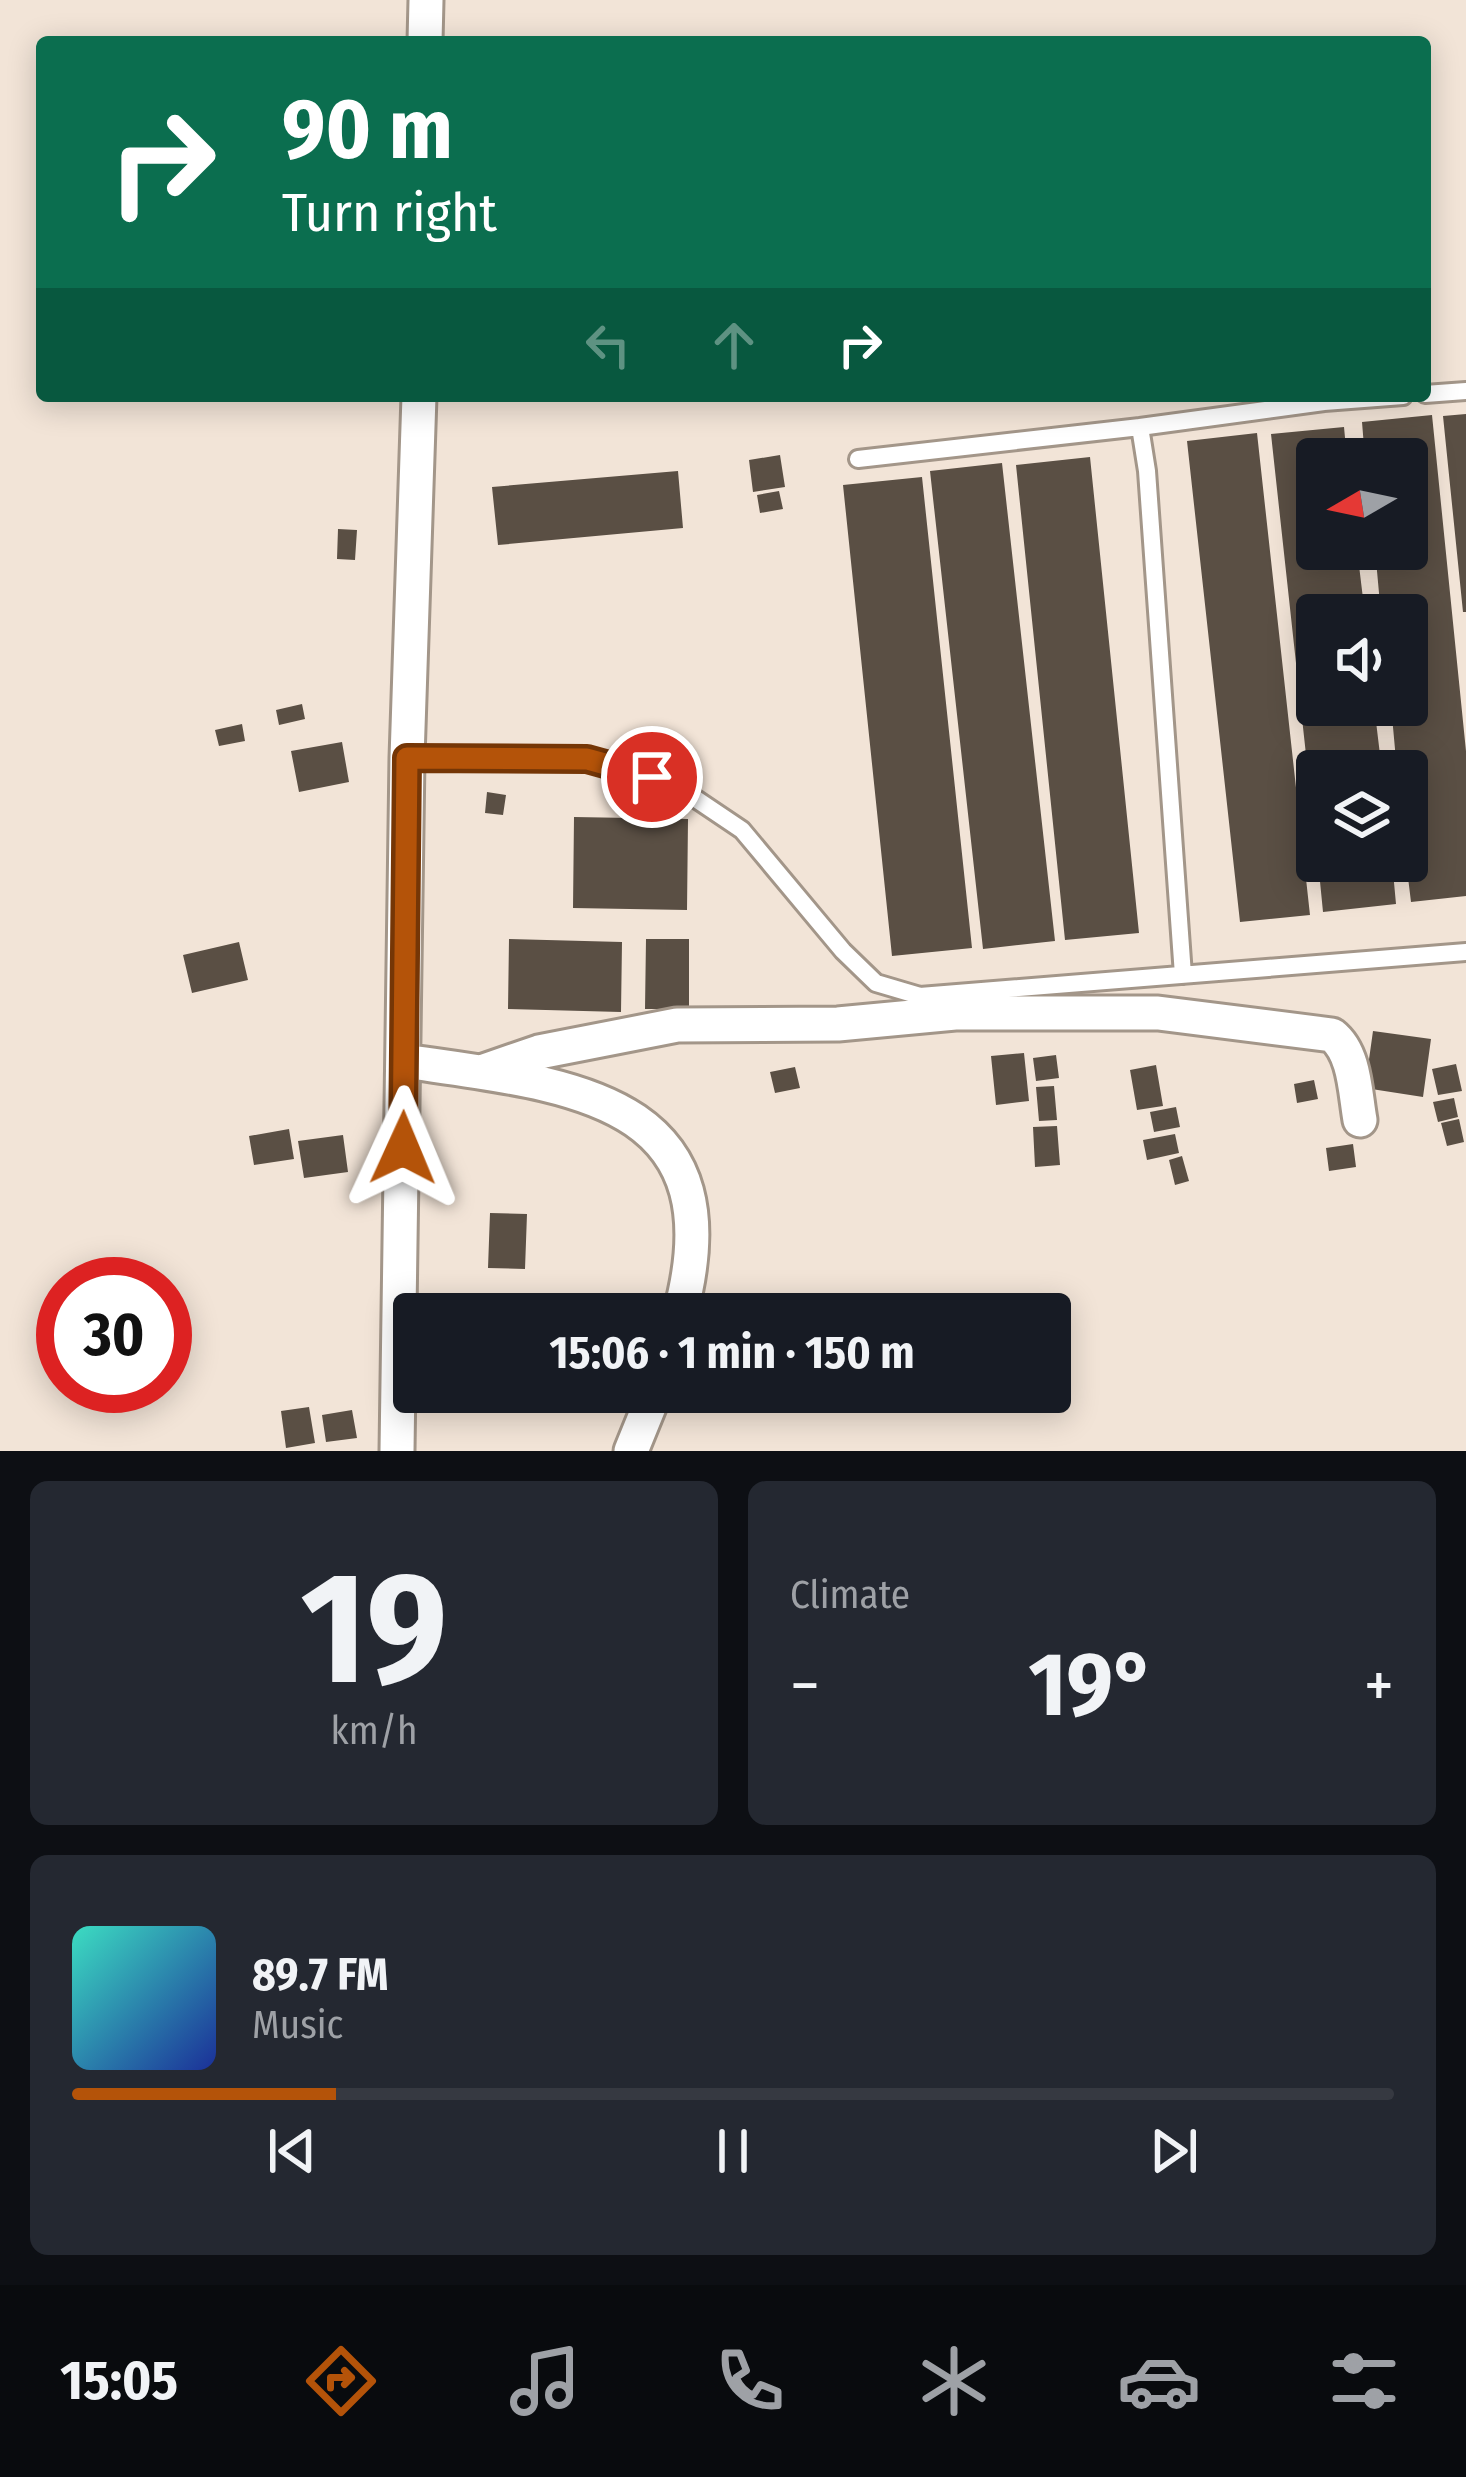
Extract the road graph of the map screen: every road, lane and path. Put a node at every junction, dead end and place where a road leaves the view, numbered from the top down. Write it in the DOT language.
graph roads {
  1 [pos="426,0"];
  2 [pos="425,36"];
  3 [pos="1466,392"];
  4 [pos="1431,394"];
  5 [pos="419,402"];
  6 [pos="1324,402"];
  7 [pos="1140,427"];
  8 [pos="859,459"];
  9 [pos="407,758"];
  10 [pos="1466,952"];
  11 [pos="1183,975"];
  12 [pos="404,1061"];
  13 [pos="481,1072"];
  14 [pos="1360,1120"];
  15 [pos="686,1293"];
  16 [pos="646,1413"];
  17 [pos="397,1451"];
  18 [pos="631,1451"];
  1 -- 2 [label="street"];
  3 -- 4 [label="lane"];
  5 -- 9 [label="street"];
  6 -- 7 [label="lane"];
  7 -- 8 [label="lane"];
  7 -- 11 [label="lane"];
  9 -- 11 [label="lane"];
  9 -- 12 [label="street"];
  10 -- 11 [label="lane"];
  12 -- 13 [label="street"];
  12 -- 17 [label="street"];
  13 -- 14 [label="street"];
  13 -- 15 [label="street"];
  16 -- 18 [label="street"];
}
